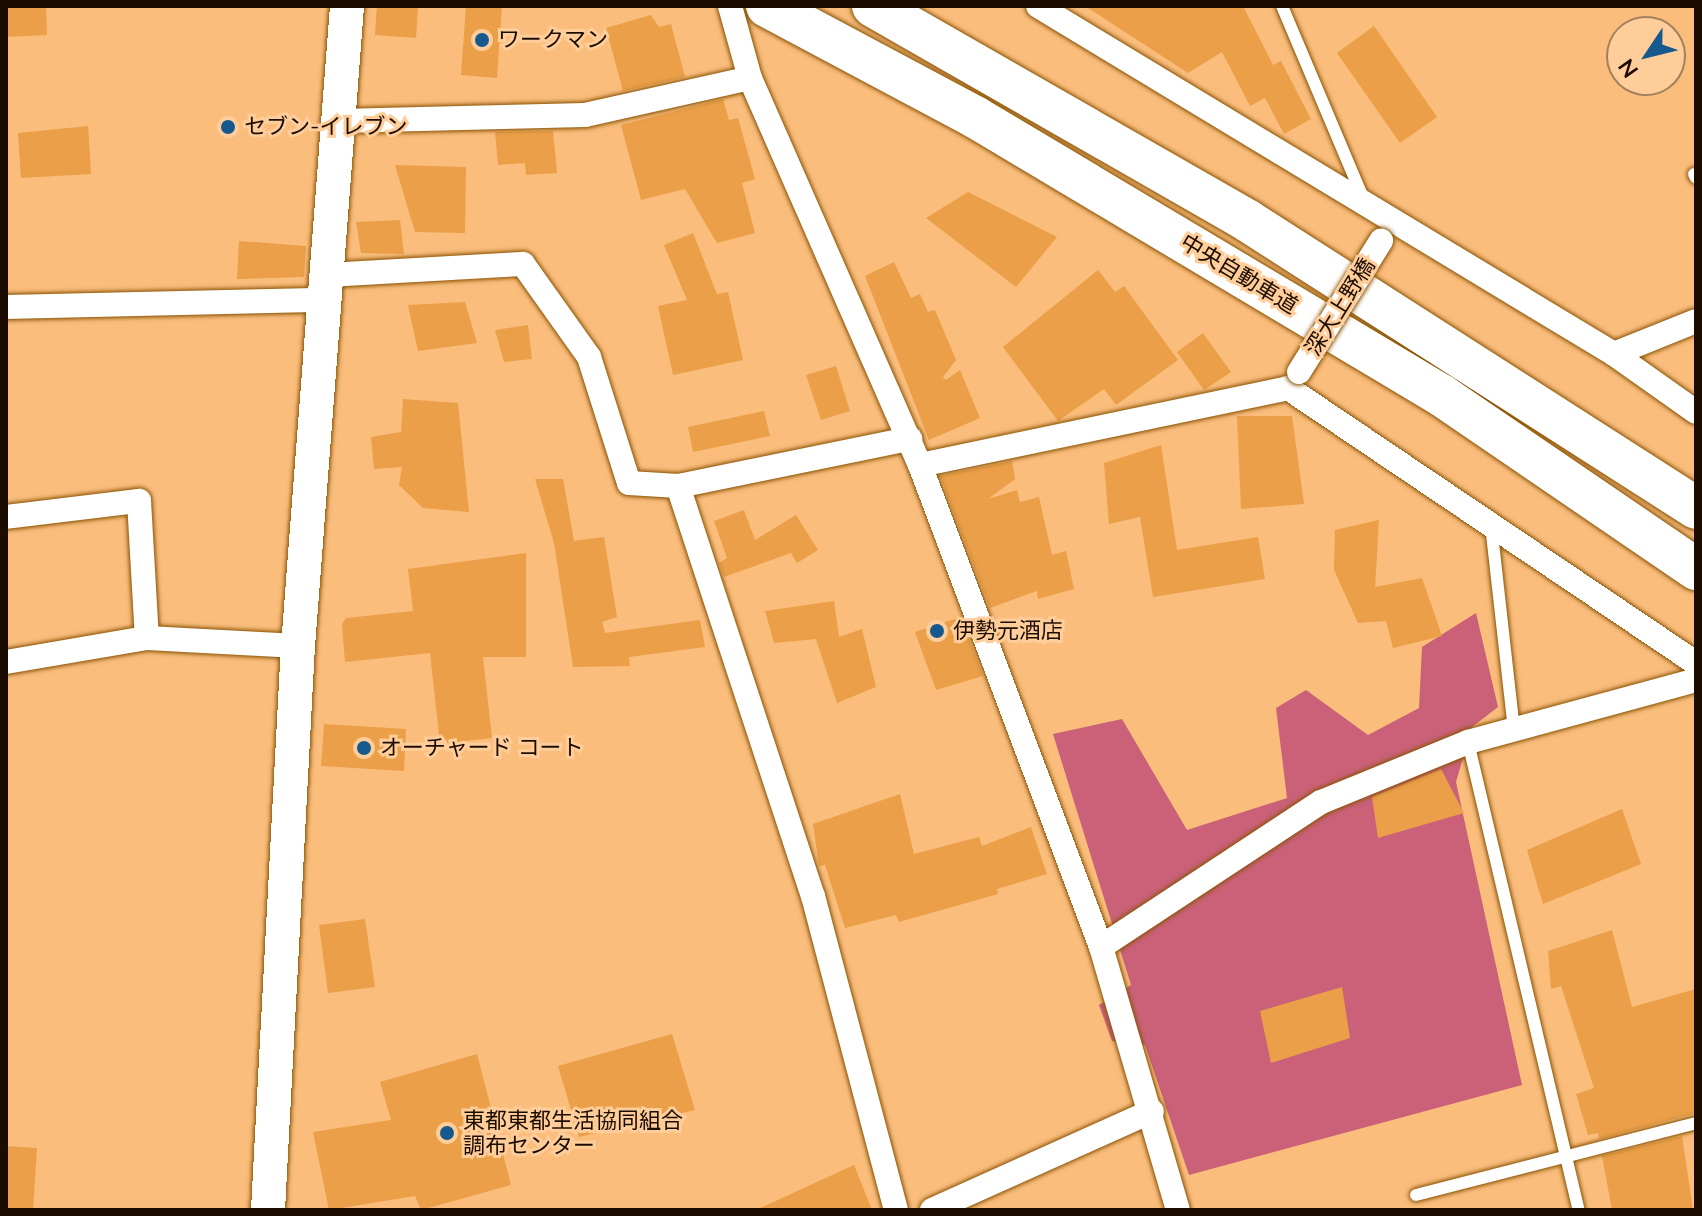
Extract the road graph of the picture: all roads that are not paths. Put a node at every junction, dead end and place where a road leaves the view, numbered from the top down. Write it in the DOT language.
graph roads {
  1 [pos="347,6"];
  2 [pos="730,6"];
  3 [pos="767,6"];
  4 [pos="873,6"];
  5 [pos="1038,6"];
  6 [pos="1282,6"];
  7 [pos="747,68"];
  8 [pos="339,121"];
  9 [pos="1365,201"];
  10 [pos="1388,231"];
  11 [pos="325,288"];
  12 [pos="6,307"];
  13 [pos="1696,321"];
  14 [pos="1614,354"];
  15 [pos="1293,380"];
  16 [pos="1696,412"];
  17 [pos="910,439"];
  18 [pos="920,465"];
  19 [pos="678,486"];
  20 [pos="1696,508"];
  21 [pos="6,517"];
  22 [pos="1491,525"];
  23 [pos="1696,569"];
  24 [pos="147,638"];
  25 [pos="298,646"];
  26 [pos="6,662"];
  27 [pos="1696,663"];
  28 [pos="1696,680"];
  29 [pos="1514,729"];
  30 [pos="1468,742"];
  31 [pos="1101,947"];
  32 [pos="1152,1111"];
  33 [pos="1696,1123"];
  34 [pos="1570,1158"];
  35 [pos="1416,1195"];
  36 [pos="268,1210"];
  37 [pos="896,1210"];
  38 [pos="932,1210"];
  39 [pos="1178,1210"];
  40 [pos="1579,1210"];
  1 -- 8 [label="street"];
  2 -- 7 [label="street"];
  3 -- 23 [label="highway, 中央自動車道"];
  4 -- 20 [label="highway"];
  5 -- 9 [label="street"];
  6 -- 9 [label="lane"];
  7 -- 8 [label="street"];
  7 -- 17 [label="street"];
  8 -- 11 [label="street"];
  9 -- 10 [label="street"];
  10 -- 14 [label="street"];
  10 -- 15 [label="street, 深大上野橋, bridge"];
  11 -- 12 [label="street"];
  11 -- 19 [label="street"];
  11 -- 25 [label="street"];
  13 -- 14 [label="street"];
  14 -- 16 [label="street"];
  15 -- 18 [label="street"];
  15 -- 22 [label="street"];
  17 -- 18 [label="street"];
  17 -- 19 [label="street"];
  18 -- 31 [label="street"];
  19 -- 37 [label="street"];
  21 -- 24 [label="street"];
  22 -- 27 [label="street"];
  22 -- 29 [label="lane"];
  24 -- 25 [label="street"];
  24 -- 26 [label="street"];
  25 -- 36 [label="street"];
  28 -- 29 [label="street"];
  29 -- 30 [label="street"];
  30 -- 31 [label="street"];
  30 -- 34 [label="lane"];
  31 -- 32 [label="street"];
  32 -- 38 [label="street"];
  32 -- 39 [label="street"];
  33 -- 34 [label="lane"];
  34 -- 35 [label="lane"];
  34 -- 40 [label="lane"];
}
